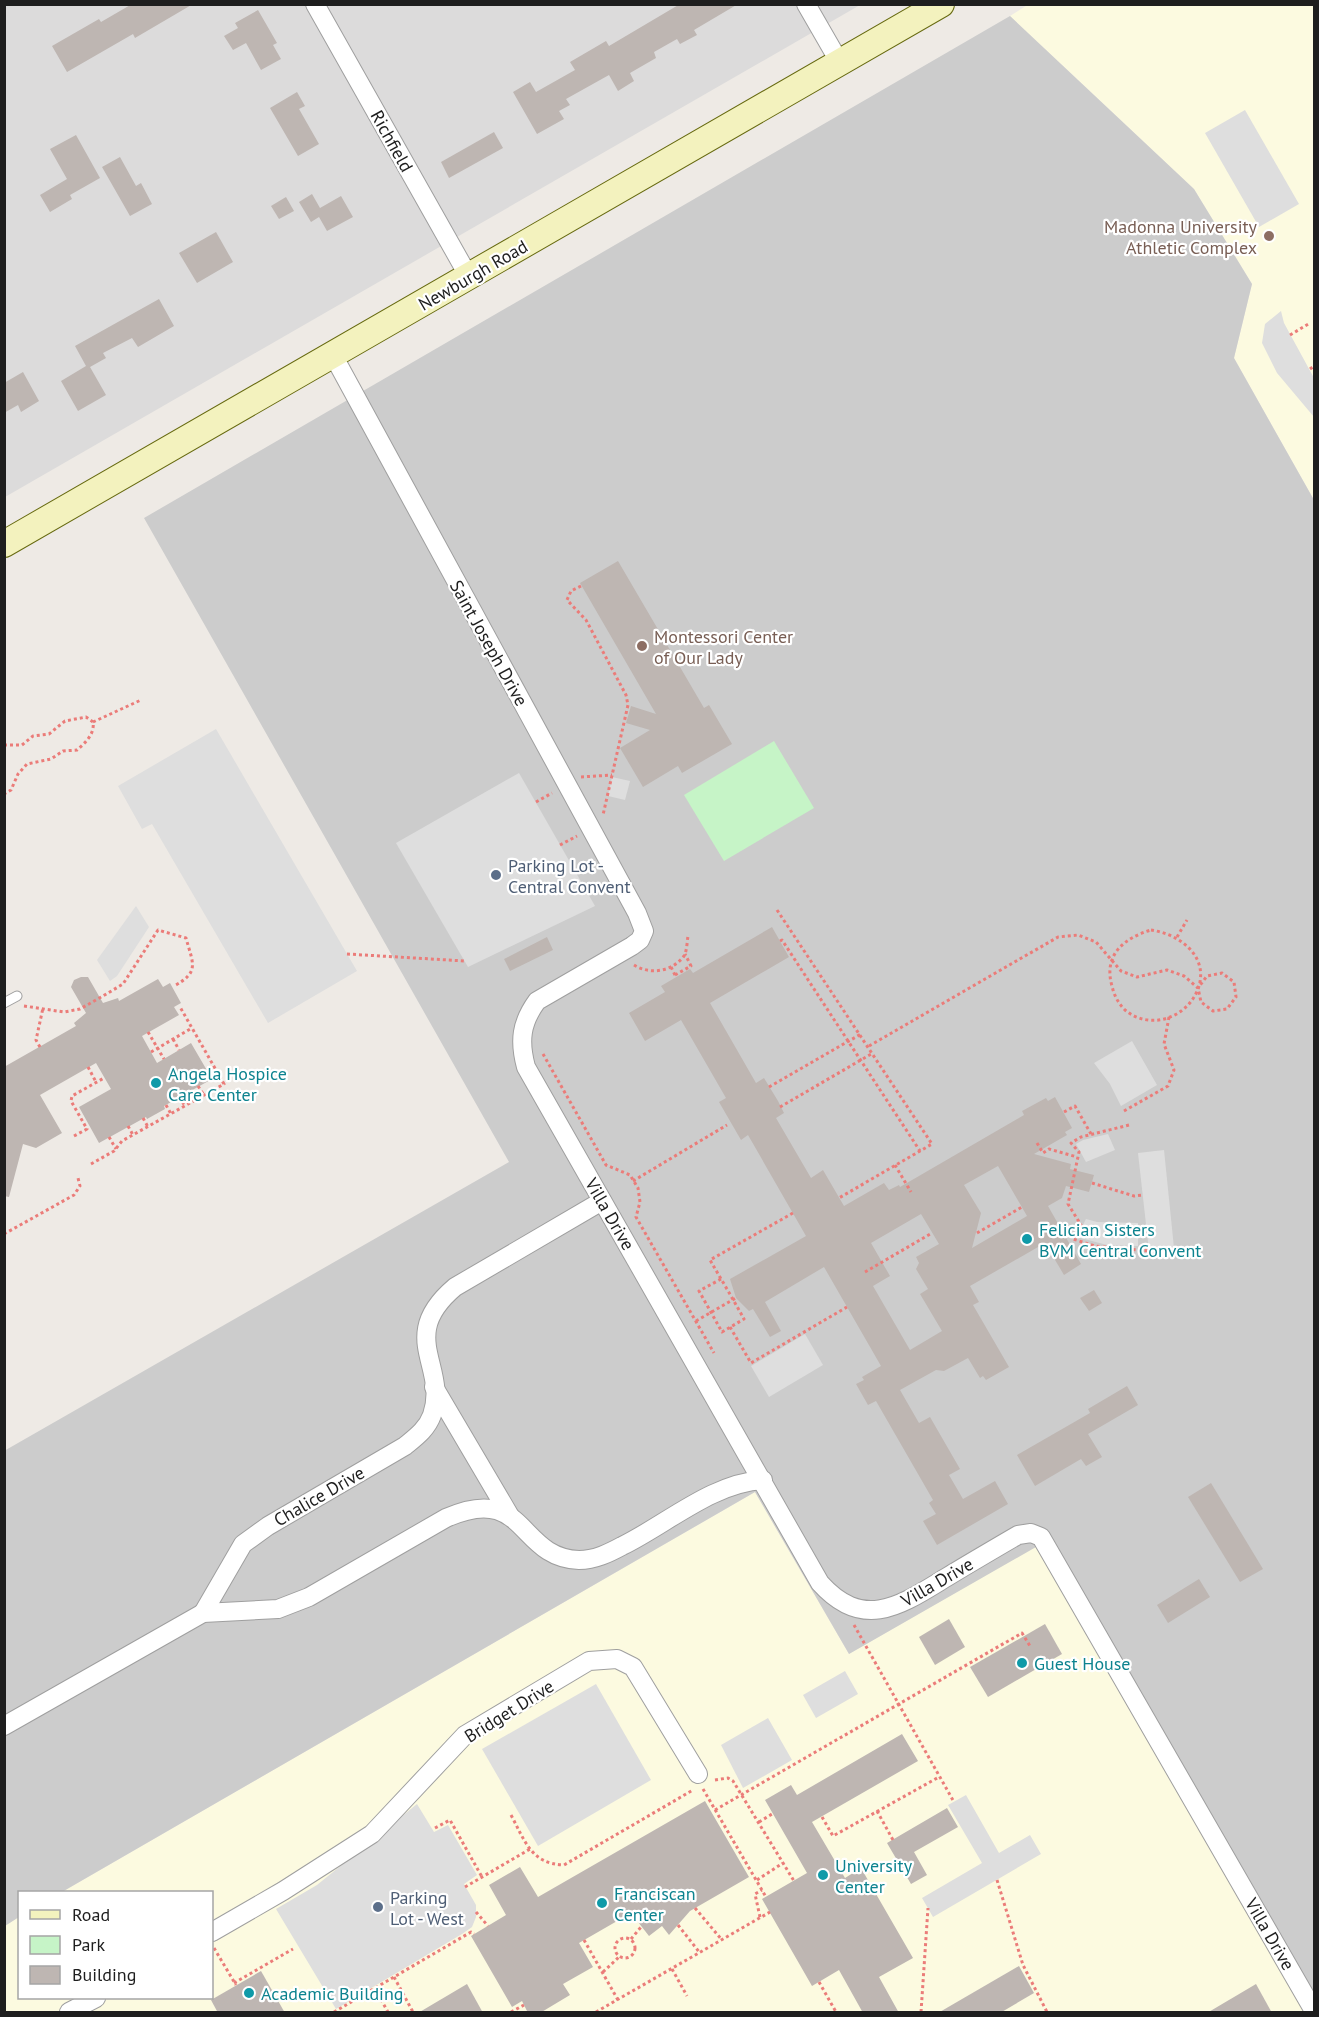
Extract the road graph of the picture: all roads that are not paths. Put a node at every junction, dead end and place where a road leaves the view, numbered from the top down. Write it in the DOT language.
graph roads {
  1 [pos="315,4"];
  2 [pos="806,4"];
  3 [pos="941,4"];
  4 [pos="840,63"];
  5 [pos="469,277"];
  6 [pos="333,356"];
  7 [pos="4,544"];
  8 [pos="17,996"];
  9 [pos="4,1003"];
  10 [pos="524,1022"];
  11 [pos="602,1201"];
  12 [pos="434,1387"];
  13 [pos="763,1480"];
  14 [pos="510,1516"];
  15 [pos="203,1612"];
  16 [pos="4,1726"];
  17 [pos="699,1779"];
  18 [pos="213,1931"];
  19 [pos="94,1999"];
  20 [pos="1314,2011"];
  21 [pos="69,2013"];
  1 -- 5 [label="street, Richfield"];
  2 -- 4 [label="street"];
  3 -- 4 [label="main road, Newburgh Road"];
  4 -- 5 [label="main road, Newburgh Road"];
  5 -- 6 [label="main road, Newburgh Road"];
  6 -- 7 [label="main road, Newburgh Road"];
  6 -- 10 [label="street, Saint Joseph Drive"];
  8 -- 9 [label="lane"];
  10 -- 11 [label="street, Villa Drive"];
  11 -- 12 [label="street, Chalice Drive"];
  11 -- 13 [label="street, Villa Drive"];
  12 -- 14 [label="street, Chalice Drive"];
  12 -- 15 [label="street, Chalice Drive"];
  13 -- 14 [label="street, Chalice Drive"];
  13 -- 20 [label="street, Villa Drive"];
  14 -- 15 [label="street, Chalice Drive"];
  15 -- 16 [label="street, Chalice Drive"];
  17 -- 18 [label="street, Bridget Drive"];
  19 -- 21 [label="street"];
}
